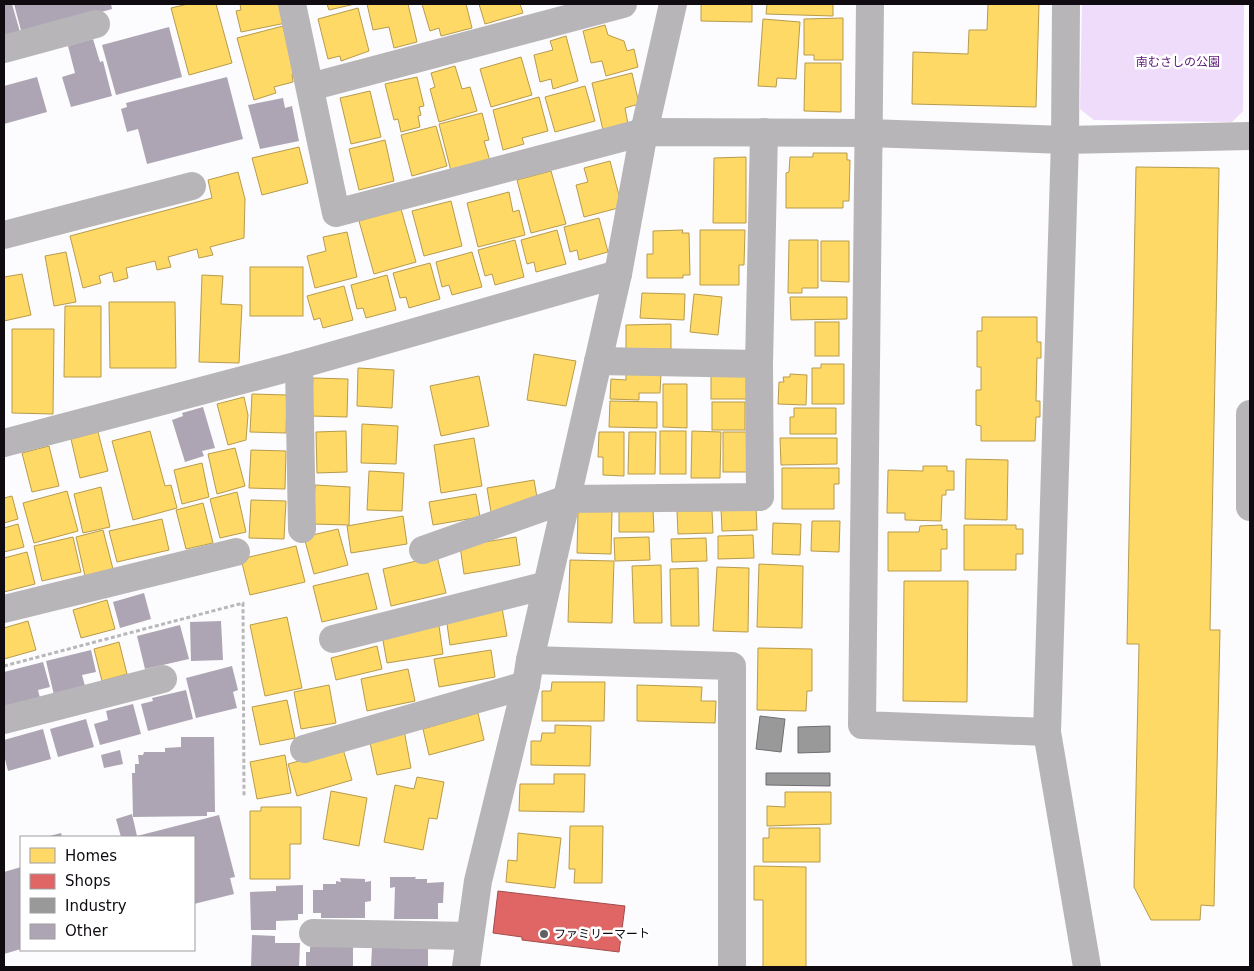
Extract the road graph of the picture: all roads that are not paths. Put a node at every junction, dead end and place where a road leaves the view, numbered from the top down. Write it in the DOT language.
graph roads {
  1 [pos="292,4"];
  2 [pos="623,4"];
  3 [pos="674,4"];
  4 [pos="870,4"];
  5 [pos="1066,4"];
  6 [pos="96,24"];
  7 [pos="4,49"];
  8 [pos="310,88"];
  9 [pos="644,132"];
  10 [pos="764,132"];
  11 [pos="868,133"];
  12 [pos="1250,136"];
  13 [pos="1065,140"];
  14 [pos="192,186"];
  15 [pos="4,235"];
  16 [pos="618,274"];
  17 [pos="598,360"];
  18 [pos="759,364"];
  19 [pos="299,365"];
  20 [pos="1250,414"];
  21 [pos="4,443"];
  22 [pos="567,499"];
  23 [pos="1250,508"];
  24 [pos="302,530"];
  25 [pos="423,550"];
  26 [pos="236,552"];
  27 [pos="547,585"];
  28 [pos="4,609"];
  29 [pos="333,639"];
  30 [pos="528,672"];
  31 [pos="162,679"];
  32 [pos="4,720"];
  33 [pos="1047,732"];
  34 [pos="304,749"];
  35 [pos="313,933"];
  36 [pos="469,936"];
  37 [pos="466,967"];
  38 [pos="732,967"];
  39 [pos="1086,967"];
  1 -- 8 [label="street"];
  2 -- 8 [label="street"];
  3 -- 9 [label="street"];
  4 -- 11 [label="street"];
  5 -- 13 [label="street"];
  6 -- 7 [label="street"];
  8 -- 9 [label="street"];
  9 -- 10 [label="street"];
  9 -- 16 [label="street"];
  10 -- 11 [label="street"];
  10 -- 18 [label="street"];
  11 -- 13 [label="street"];
  11 -- 33 [label="street"];
  12 -- 13 [label="street"];
  13 -- 33 [label="street"];
  14 -- 15 [label="street"];
  16 -- 17 [label="street"];
  16 -- 19 [label="street"];
  17 -- 18 [label="street"];
  17 -- 22 [label="street"];
  18 -- 22 [label="street"];
  19 -- 21 [label="street"];
  19 -- 24 [label="street"];
  20 -- 23 [label="street"];
  22 -- 25 [label="street"];
  22 -- 27 [label="street"];
  26 -- 28 [label="street"];
  27 -- 29 [label="street"];
  27 -- 30 [label="street"];
  30 -- 34 [label="street"];
  30 -- 36 [label="street"];
  30 -- 38 [label="street"];
  31 -- 32 [label="street"];
  33 -- 39 [label="street"];
  35 -- 36 [label="street"];
  36 -- 37 [label="street"];
}
